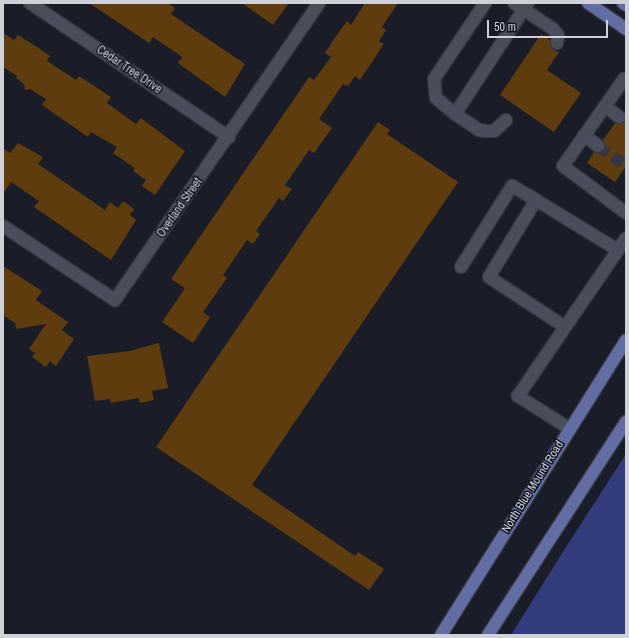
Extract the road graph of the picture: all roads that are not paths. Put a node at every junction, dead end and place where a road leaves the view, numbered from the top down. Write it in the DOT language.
graph roads {
  1 [pos="30,3"];
  2 [pos="319,3"];
  3 [pos="485,3"];
  4 [pos="588,3"];
  5 [pos="623,3"];
  6 [pos="522,5"];
  7 [pos="626,5"];
  8 [pos="626,29"];
  9 [pos="558,43"];
  10 [pos="625,78"];
  11 [pos="605,106"];
  12 [pos="455,114"];
  13 [pos="619,117"];
  14 [pos="506,120"];
  15 [pos="584,135"];
  16 [pos="228,137"];
  17 [pos="598,146"];
  18 [pos="536,200"];
  19 [pos="626,213"];
  20 [pos="3,226"];
  21 [pos="626,238"];
  22 [pos="618,250"];
  23 [pos="461,267"];
  24 [pos="565,327"];
  25 [pos="626,340"];
  26 [pos="626,422"];
  27 [pos="570,429"];
  28 [pos="441,635"];
  29 [pos="488,635"];
  1 -- 16 [label="street, Cedar Tree Drive"];
  2 -- 16 [label="street, Overland Street"];
  3 -- 12 [label="street"];
  4 -- 8 [label="main road"];
  5 -- 7 [label="main road"];
  6 -- 9 [label="street"];
  6 -- 12 [label="street"];
  10 -- 11 [label="street"];
  11 -- 13 [label="street"];
  11 -- 15 [label="street"];
  12 -- 14 [label="street"];
  15 -- 17 [label="street"];
  15 -- 19 [label="street"];
  16 -- 20 [label="street, Overland Street"];
  18 -- 22 [label="street"];
  18 -- 23 [label="street"];
  18 -- 24 [label="street"];
  21 -- 22 [label="street"];
  22 -- 24 [label="street"];
  24 -- 27 [label="street"];
  25 -- 27 [label="main road, North Blue Mound Road"];
  26 -- 29 [label="main road"];
  27 -- 28 [label="main road, North Blue Mound Road"];
}
